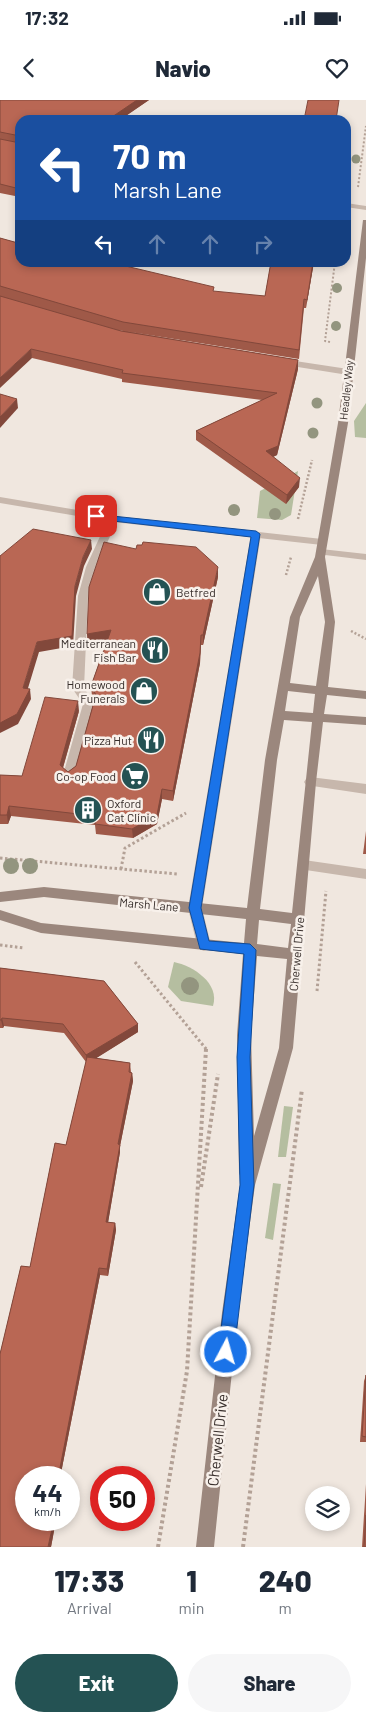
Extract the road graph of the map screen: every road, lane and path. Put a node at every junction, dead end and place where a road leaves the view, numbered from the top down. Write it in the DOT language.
graph roads {
  1 [pos="366,126"];
  2 [pos="356,194"];
  3 [pos="351,206"];
  4 [pos="366,208"];
  5 [pos="366,222"];
  6 [pos="334,267"];
  7 [pos="325,341"];
  8 [pos="271,360"];
  9 [pos="348,372"];
  10 [pos="309,472"];
  11 [pos="0,500"];
  12 [pos="300,515"];
  13 [pos="114,519"];
  14 [pos="256,534"];
  15 [pos="321,550"];
  16 [pos="366,557"];
  17 [pos="352,632"];
  18 [pos="366,639"];
  19 [pos="283,686"];
  20 [pos="322,690"];
  21 [pos="366,695"];
  22 [pos="278,714"];
  23 [pos="318,718"];
  24 [pos="366,721"];
  25 [pos="275,730"];
  26 [pos="69,775"];
  27 [pos="310,782"];
  28 [pos="366,789"];
  29 [pos="186,813"];
  30 [pos="0,858"];
  31 [pos="304,865"];
  32 [pos="121,869"];
  33 [pos="177,874"];
  34 [pos="366,874"];
  35 [pos="0,897"];
  36 [pos="195,908"];
  37 [pos="253,914"];
  38 [pos="0,916"];
  39 [pos="299,919"];
  40 [pos="204,945"];
  41 [pos="250,950"];
  42 [pos="296,954"];
  43 [pos="146,974"];
  44 [pos="219,1072"];
  45 [pos="302,1086"];
  46 [pos="247,1185"];
  47 [pos="198,1207"];
  48 [pos="158,1547"];
  49 [pos="205,1547"];
  50 [pos="244,1547"];
  1 -- 2 [label="path"];
  3 -- 4 [label="street"];
  5 -- 9 [label="main road, Headley Way"];
  6 -- 7 [label="path"];
  8 -- 9 [label="street"];
  9 -- 15 [label="main road, Headley Way"];
  10 -- 12 [label="path"];
  11 -- 13 [label="street"];
  13 -- 14 [label="street"];
  13 -- 26 [label="street"];
  14 -- 15 [label="street"];
  14 -- 36 [label="street"];
  15 -- 16 [label="street"];
  15 -- 19 [label="main road, Headley Way"];
  15 -- 20 [label="main road, Headley Way"];
  17 -- 18 [label="path"];
  19 -- 20 [label="main road"];
  19 -- 22 [label="main road, Headley Way"];
  20 -- 21 [label="main road"];
  20 -- 23 [label="main road, Headley Way"];
  22 -- 23 [label="main road"];
  22 -- 25 [label="main road, Headley Way"];
  23 -- 24 [label="main road"];
  23 -- 27 [label="main road, Cherwell Drive"];
  25 -- 37 [label="main road, Cherwell Drive"];
  27 -- 28 [label="street"];
  27 -- 31 [label="main road, Cherwell Drive"];
  29 -- 32 [label="path"];
  30 -- 32 [label="path"];
  31 -- 34 [label="street"];
  31 -- 39 [label="main road, Cherwell Drive"];
  32 -- 33 [label="path"];
  35 -- 36 [label="main road, Marsh Lane"];
  36 -- 37 [label="main road, Marsh Lane"];
  36 -- 40 [label="street"];
  37 -- 39 [label="main road, Marsh Lane"];
  37 -- 41 [label="main road, Cherwell Drive"];
  38 -- 40 [label="main road"];
  39 -- 42 [label="main road, Cherwell Drive"];
  40 -- 41 [label="main road"];
  41 -- 42 [label="main road"];
  41 -- 46 [label="main road, Cherwell Drive"];
  42 -- 46 [label="main road, Cherwell Drive"];
  43 -- 47 [label="path"];
  44 -- 47 [label="path"];
  45 -- 50 [label="path"];
  46 -- 49 [label="main road, Cherwell Drive"];
  47 -- 48 [label="path"];
}
